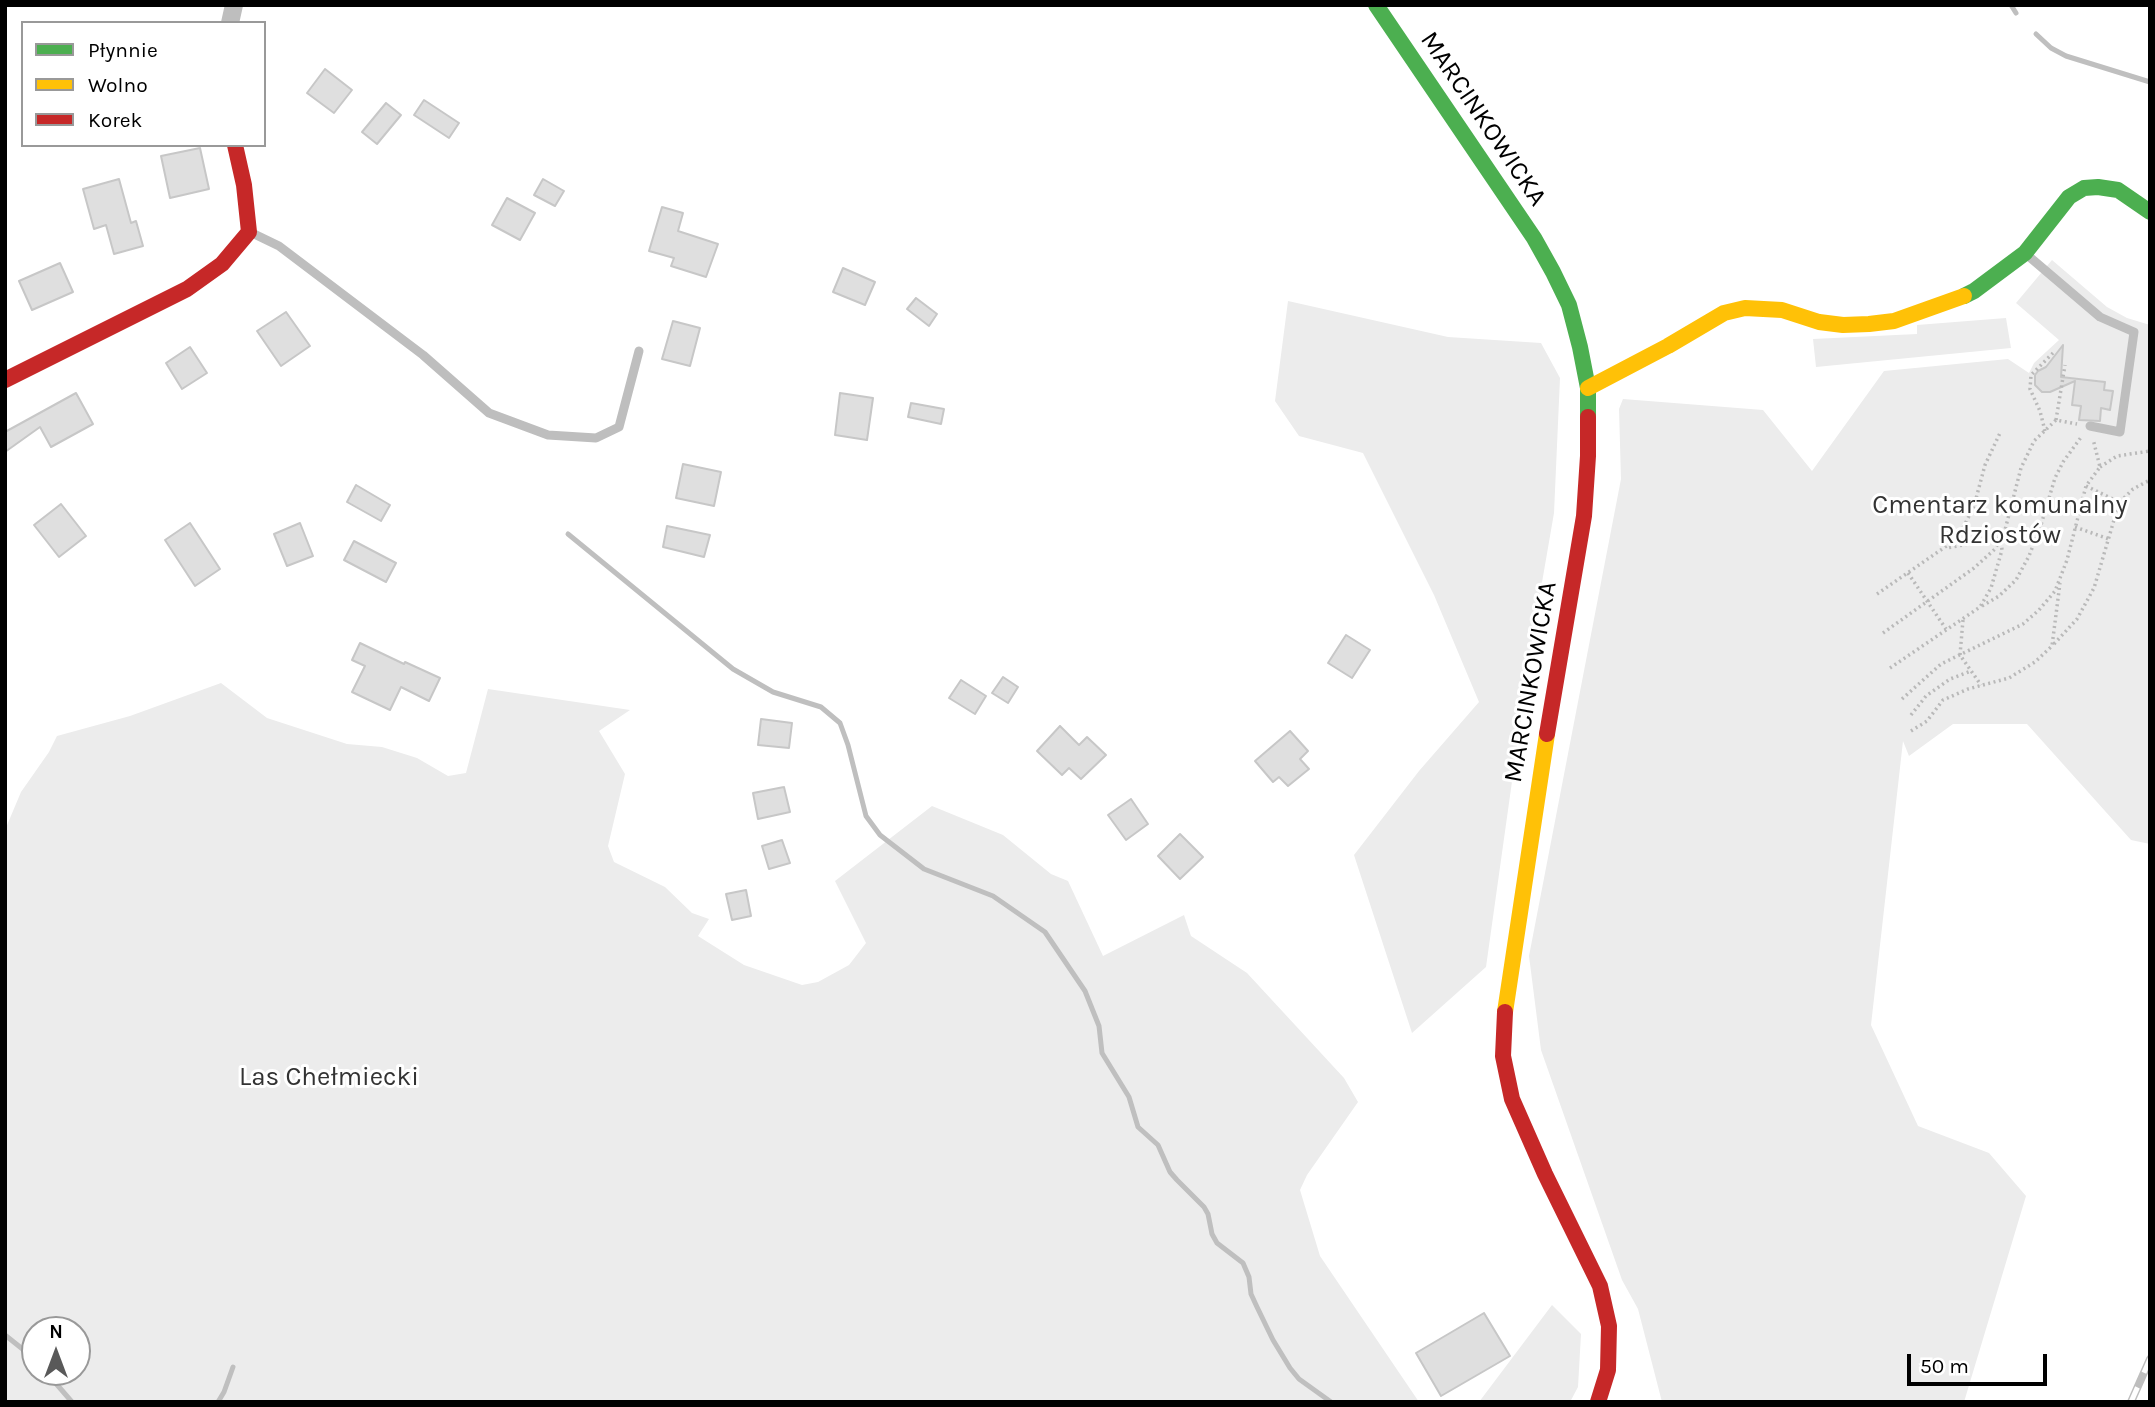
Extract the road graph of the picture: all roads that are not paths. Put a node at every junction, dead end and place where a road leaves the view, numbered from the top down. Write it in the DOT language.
graph roads {
  1 [pos="1376,5"];
  2 [pos="235,147"];
  3 [pos="2150,212"];
  4 [pos="249,232"];
  5 [pos="2025,253"];
  6 [pos="639,351"];
  7 [pos="5,380"];
  8 [pos="1588,388"];
  9 [pos="2090,426"];
  10 [pos="1598,1402"];
  1 -- 8 [label="street, MARCINKOWICKA"];
  2 -- 4 [label="street"];
  3 -- 5 [label="street"];
  4 -- 6 [label="lane"];
  4 -- 7 [label="street"];
  5 -- 8 [label="street"];
  5 -- 9 [label="lane"];
  8 -- 10 [label="street, MARCINKOWICKA"];
}
